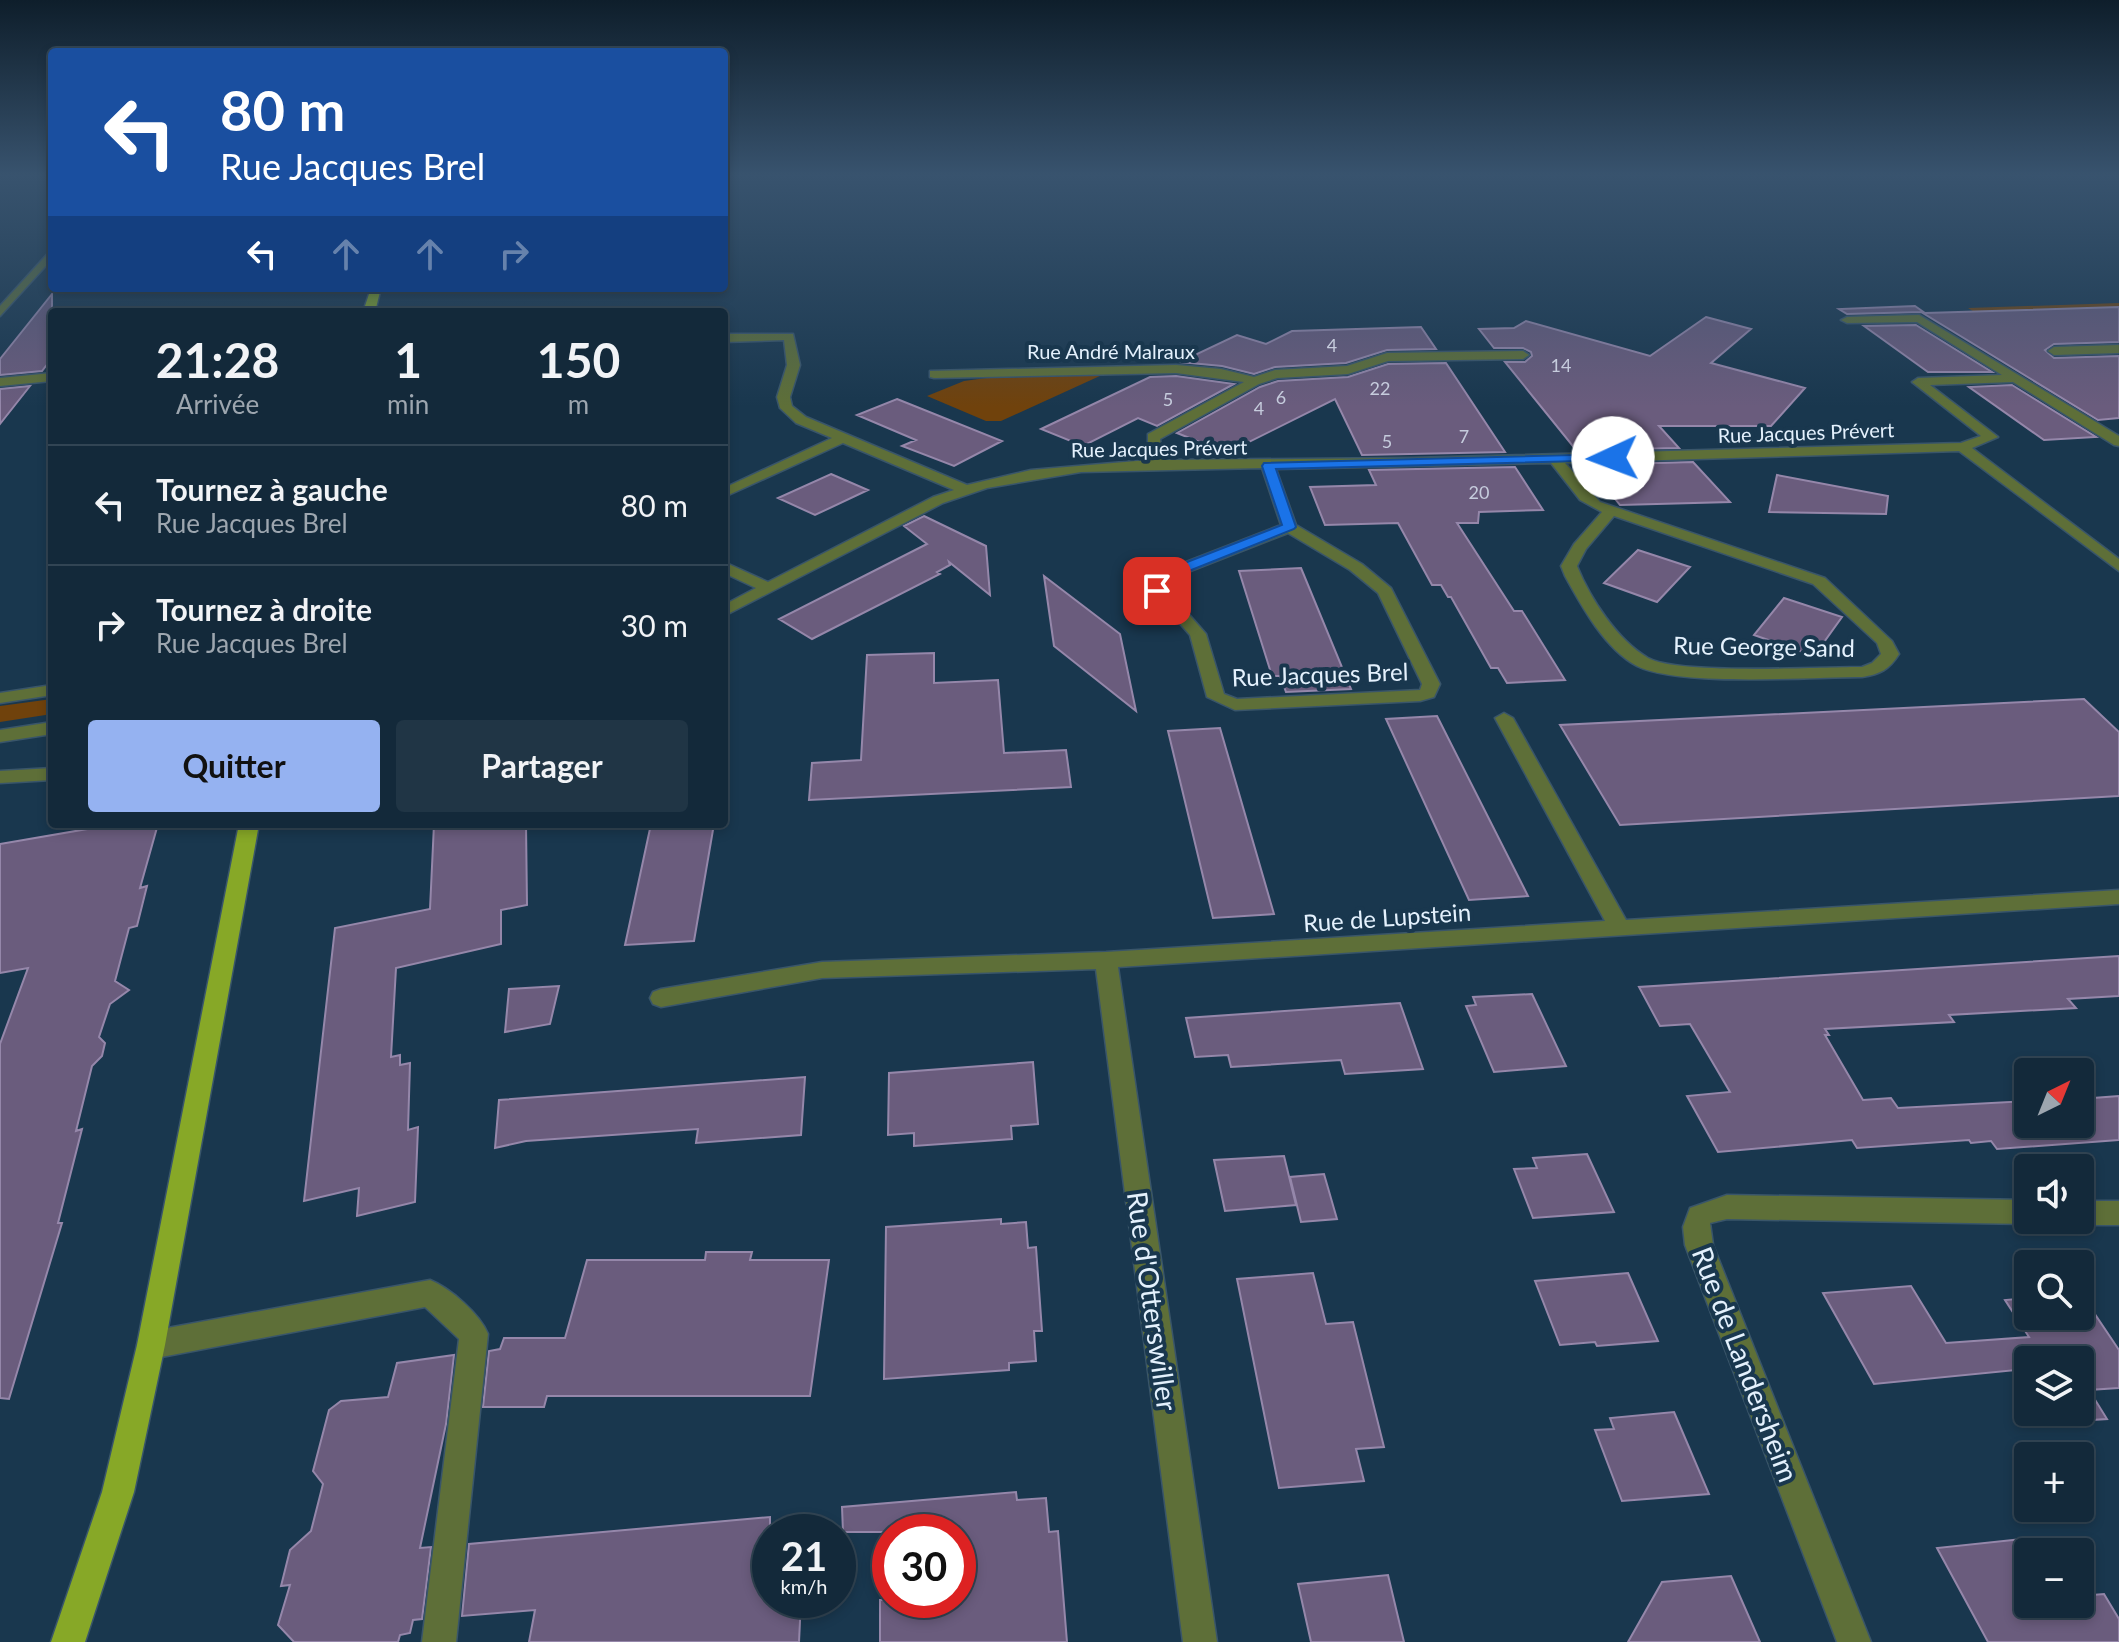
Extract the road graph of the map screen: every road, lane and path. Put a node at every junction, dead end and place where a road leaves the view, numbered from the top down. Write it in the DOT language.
graph roads {
  1 [pos="48,257"];
  2 [pos="0,313"];
  3 [pos="1847,320"];
  4 [pos="728,338"];
  5 [pos="790,343"];
  6 [pos="2119,349"];
  7 [pos="728,350"];
  8 [pos="2054,351"];
  9 [pos="1523,355"];
  10 [pos="934,374"];
  11 [pos="48,377"];
  12 [pos="2017,378"];
  13 [pos="1255,381"];
  14 [pos="0,382"];
  15 [pos="843,438"];
  16 [pos="2119,442"];
  17 [pos="1962,447"];
  18 [pos="1555,459"];
  19 [pos="1156,466"];
  20 [pos="1268,466"];
  21 [pos="964,489"];
  22 [pos="728,492"];
  23 [pos="1610,512"];
  24 [pos="1289,527"];
  25 [pos="2119,566"];
  26 [pos="728,569"];
  27 [pos="767,587"];
  28 [pos="728,609"];
  29 [pos="48,691"];
  30 [pos="0,698"];
  31 [pos="1504,718"];
  32 [pos="48,729"];
  33 [pos="0,736"];
  34 [pos="48,774"];
  35 [pos="0,777"];
  36 [pos="248,828"];
  37 [pos="2119,897"];
  38 [pos="1621,930"];
  39 [pos="1106,960"];
  40 [pos="661,998"];
  41 [pos="2014,1212"];
  42 [pos="2094,1213"];
  43 [pos="2119,1213"];
  44 [pos="151,1345"];
  45 [pos="68,1642"];
  46 [pos="439,1642"];
  47 [pos="1200,1642"];
  48 [pos="1854,1642"];
  1 -- 2 [label="street"];
  3 -- 12 [label="street"];
  4 -- 5 [label="street"];
  5 -- 7 [label="street"];
  5 -- 15 [label="street"];
  6 -- 8 [label="street"];
  9 -- 13 [label="street, Rue André Malraux"];
  10 -- 13 [label="street, Rue André Malraux"];
  11 -- 14 [label="street"];
  12 -- 16 [label="street"];
  12 -- 17 [label="street"];
  13 -- 19 [label="street"];
  15 -- 21 [label="street"];
  15 -- 22 [label="street"];
  17 -- 18 [label="street, Rue Jacques Prévert"];
  17 -- 25 [label="street"];
  18 -- 20 [label="street, Rue Jacques Prévert"];
  18 -- 23 [label="street, Rue George Sand"];
  19 -- 20 [label="street, Rue Jacques Prévert"];
  19 -- 21 [label="street, Rue Jacques Prévert"];
  20 -- 24 [label="street"];
  21 -- 27 [label="street, Rue Jacques Prévert"];
  23 -- 23 [label="street, Rue George Sand"];
  24 -- 24 [label="street, Rue Jacques Brel"];
  26 -- 27 [label="street"];
  27 -- 28 [label="street, Rue Jacques Prévert"];
  29 -- 30 [label="street"];
  31 -- 38 [label="street"];
  32 -- 33 [label="street"];
  34 -- 35 [label="street"];
  36 -- 44 [label="main road"];
  37 -- 38 [label="street, Rue de Lupstein"];
  38 -- 39 [label="street, Rue de Lupstein"];
  39 -- 40 [label="street, Rue de Lupstein"];
  39 -- 47 [label="street, Rue d'Otterswiller"];
  41 -- 48 [label="street, Rue de Landersheim"];
  42 -- 43 [label="street"];
  44 -- 45 [label="main road"];
  44 -- 46 [label="street"];
}
